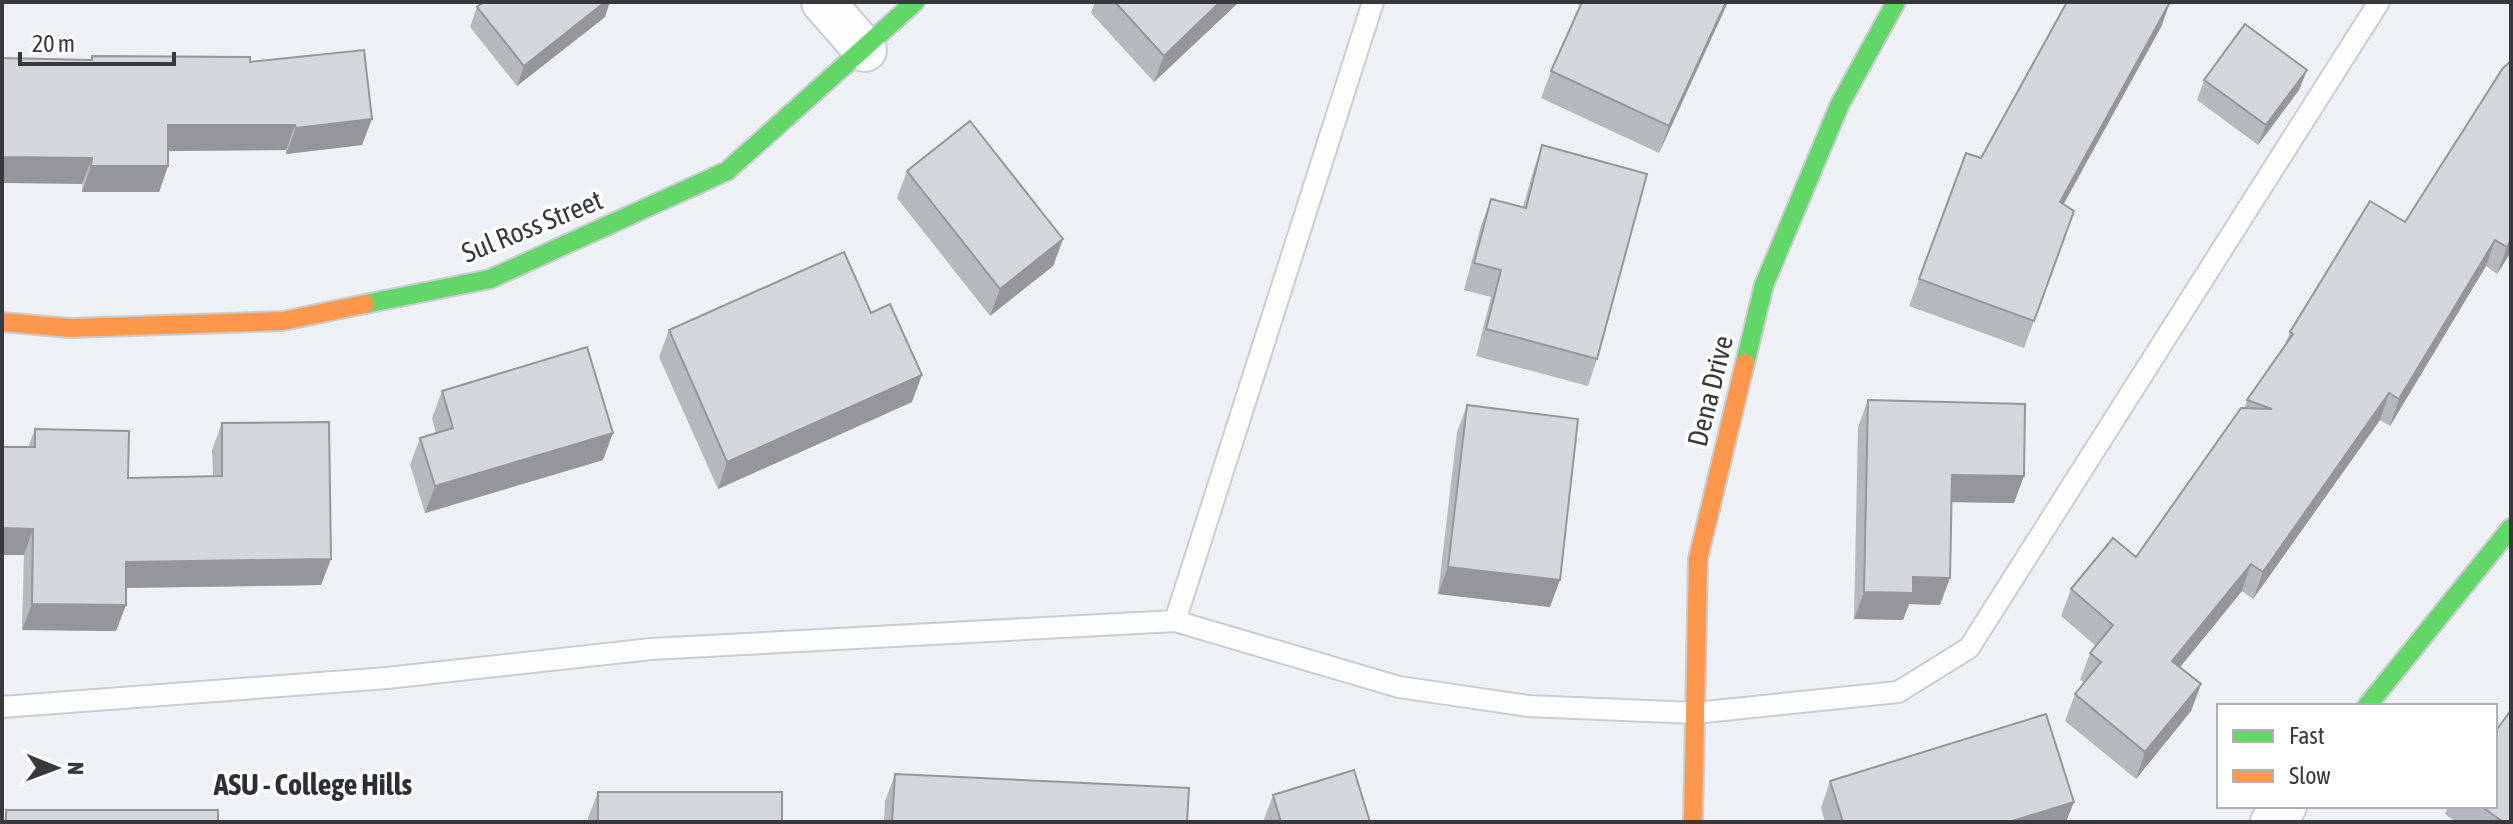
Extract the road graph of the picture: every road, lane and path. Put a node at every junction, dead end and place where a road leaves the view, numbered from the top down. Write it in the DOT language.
graph roads {
  1 [pos="823,2"];
  2 [pos="915,2"];
  3 [pos="1373,2"];
  4 [pos="1896,2"];
  5 [pos="2379,2"];
  6 [pos="865,50"];
  7 [pos="2,322"];
  8 [pos="2511,528"];
  9 [pos="1175,621"];
  10 [pos="2369,704"];
  11 [pos="2,707"];
  12 [pos="1695,713"];
  13 [pos="1693,822"];
  1 -- 6 [label="street"];
  2 -- 6 [label="street, Sul Ross Street"];
  3 -- 9 [label="lane"];
  4 -- 12 [label="street, Dena Drive"];
  5 -- 12 [label="lane"];
  6 -- 7 [label="street, Sul Ross Street"];
  8 -- 10 [label="street"];
  9 -- 11 [label="lane"];
  9 -- 12 [label="lane"];
  12 -- 13 [label="street, Dena Drive"];
}
